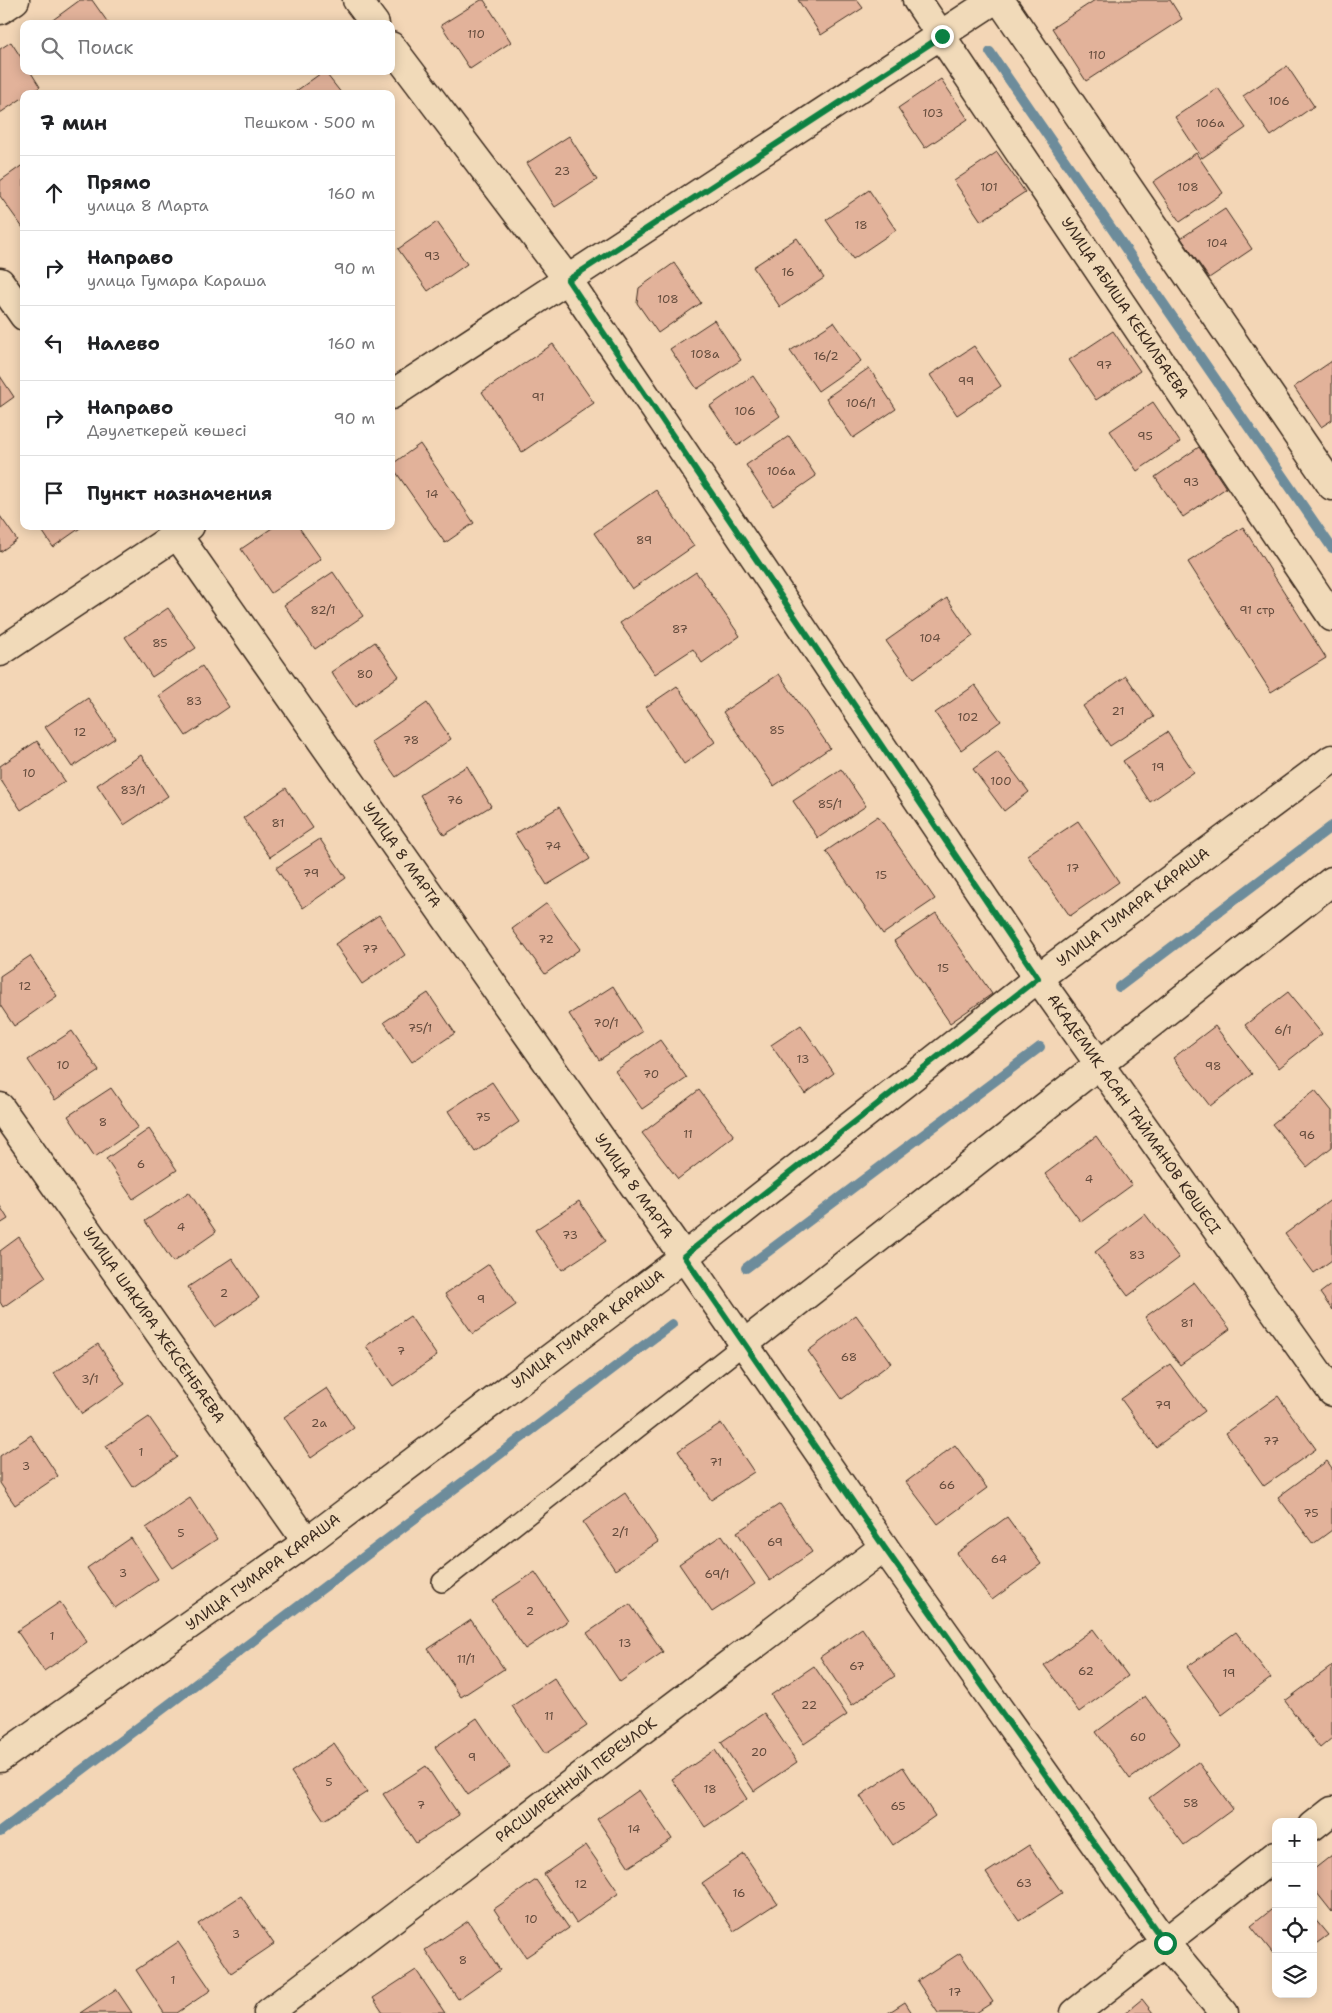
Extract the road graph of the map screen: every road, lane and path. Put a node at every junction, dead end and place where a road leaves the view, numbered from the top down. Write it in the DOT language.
graph roads {
  1 [pos="15,0"];
  2 [pos="357,0"];
  3 [pos="917,0"];
  4 [pos="994,0"];
  5 [pos="1000,0"];
  6 [pos="0,10"];
  7 [pos="372,20"];
  8 [pos="942,36"];
  9 [pos="395,51"];
  10 [pos="568,280"];
  11 [pos="0,282"];
  12 [pos="20,310"];
  13 [pos="395,392"];
  14 [pos="1332,486"];
  15 [pos="179,530"];
  16 [pos="181,530"];
  17 [pos="1332,617"];
  18 [pos="0,652"];
  19 [pos="1332,759"];
  20 [pos="1332,881"];
  21 [pos="1038,978"];
  22 [pos="1099,1066"];
  23 [pos="0,1107"];
  24 [pos="684,1256"];
  25 [pos="744,1344"];
  26 [pos="1332,1392"];
  27 [pos="307,1542"];
  28 [pos="884,1547"];
  29 [pos="442,1582"];
  30 [pos="0,1758"];
  31 [pos="1332,1811"];
  32 [pos="1317,1823"];
  33 [pos="1272,1858"];
  34 [pos="1165,1943"];
  35 [pos="268,2013"];
  36 [pos="1075,2013"];
  37 [pos="1224,2013"];
  1 -- 6 [label="street"];
  2 -- 7 [label="street"];
  3 -- 8 [label="street, УЛИЦА АБИША КЕКИЛБАЕВА"];
  4 -- 8 [label="street"];
  5 -- 14 [label="street"];
  8 -- 10 [label="street"];
  8 -- 17 [label="street, УЛИЦА АБИША КЕКИЛБАЕВА"];
  9 -- 10 [label="street, АКАДЕМИК АСАН ТАЙМАНОВ КӨШЕСІ"];
  10 -- 13 [label="street"];
  10 -- 21 [label="street, АКАДЕМИК АСАН ТАЙМАНОВ КӨШЕСІ"];
  11 -- 12 [label="street"];
  15 -- 18 [label="street"];
  16 -- 24 [label="street, УЛИЦА 8 МАРТА"];
  19 -- 21 [label="street, УЛИЦА ГУМАРА КАРАША"];
  20 -- 22 [label="street"];
  21 -- 22 [label="street, АКАДЕМИК АСАН ТАЙМАНОВ КӨШЕСІ"];
  21 -- 24 [label="street, УЛИЦА ГУМАРА КАРАША"];
  22 -- 25 [label="street"];
  22 -- 26 [label="street, АКАДЕМИК АСАН ТАЙМАНОВ КӨШЕСІ"];
  23 -- 27 [label="street, УЛИЦА ШАКИРА ЖЕКСЕНБАЕВА"];
  24 -- 25 [label="street, УЛИЦА 8 МАРТА"];
  24 -- 27 [label="street, УЛИЦА ГУМАРА КАРАША"];
  25 -- 28 [label="street, УЛИЦА 8 МАРТА"];
  25 -- 29 [label="lane"];
  27 -- 30 [label="street, УЛИЦА ГУМАРА КАРАША"];
  28 -- 34 [label="street, УЛИЦА 8 МАРТА"];
  28 -- 35 [label="street, РАСШИРЕННЫЙ ПЕРЕУЛОК"];
  31 -- 32 [label="street"];
  33 -- 34 [label="street"];
  34 -- 36 [label="street"];
  34 -- 37 [label="street, УЛИЦА 8 МАРТА"];
}
